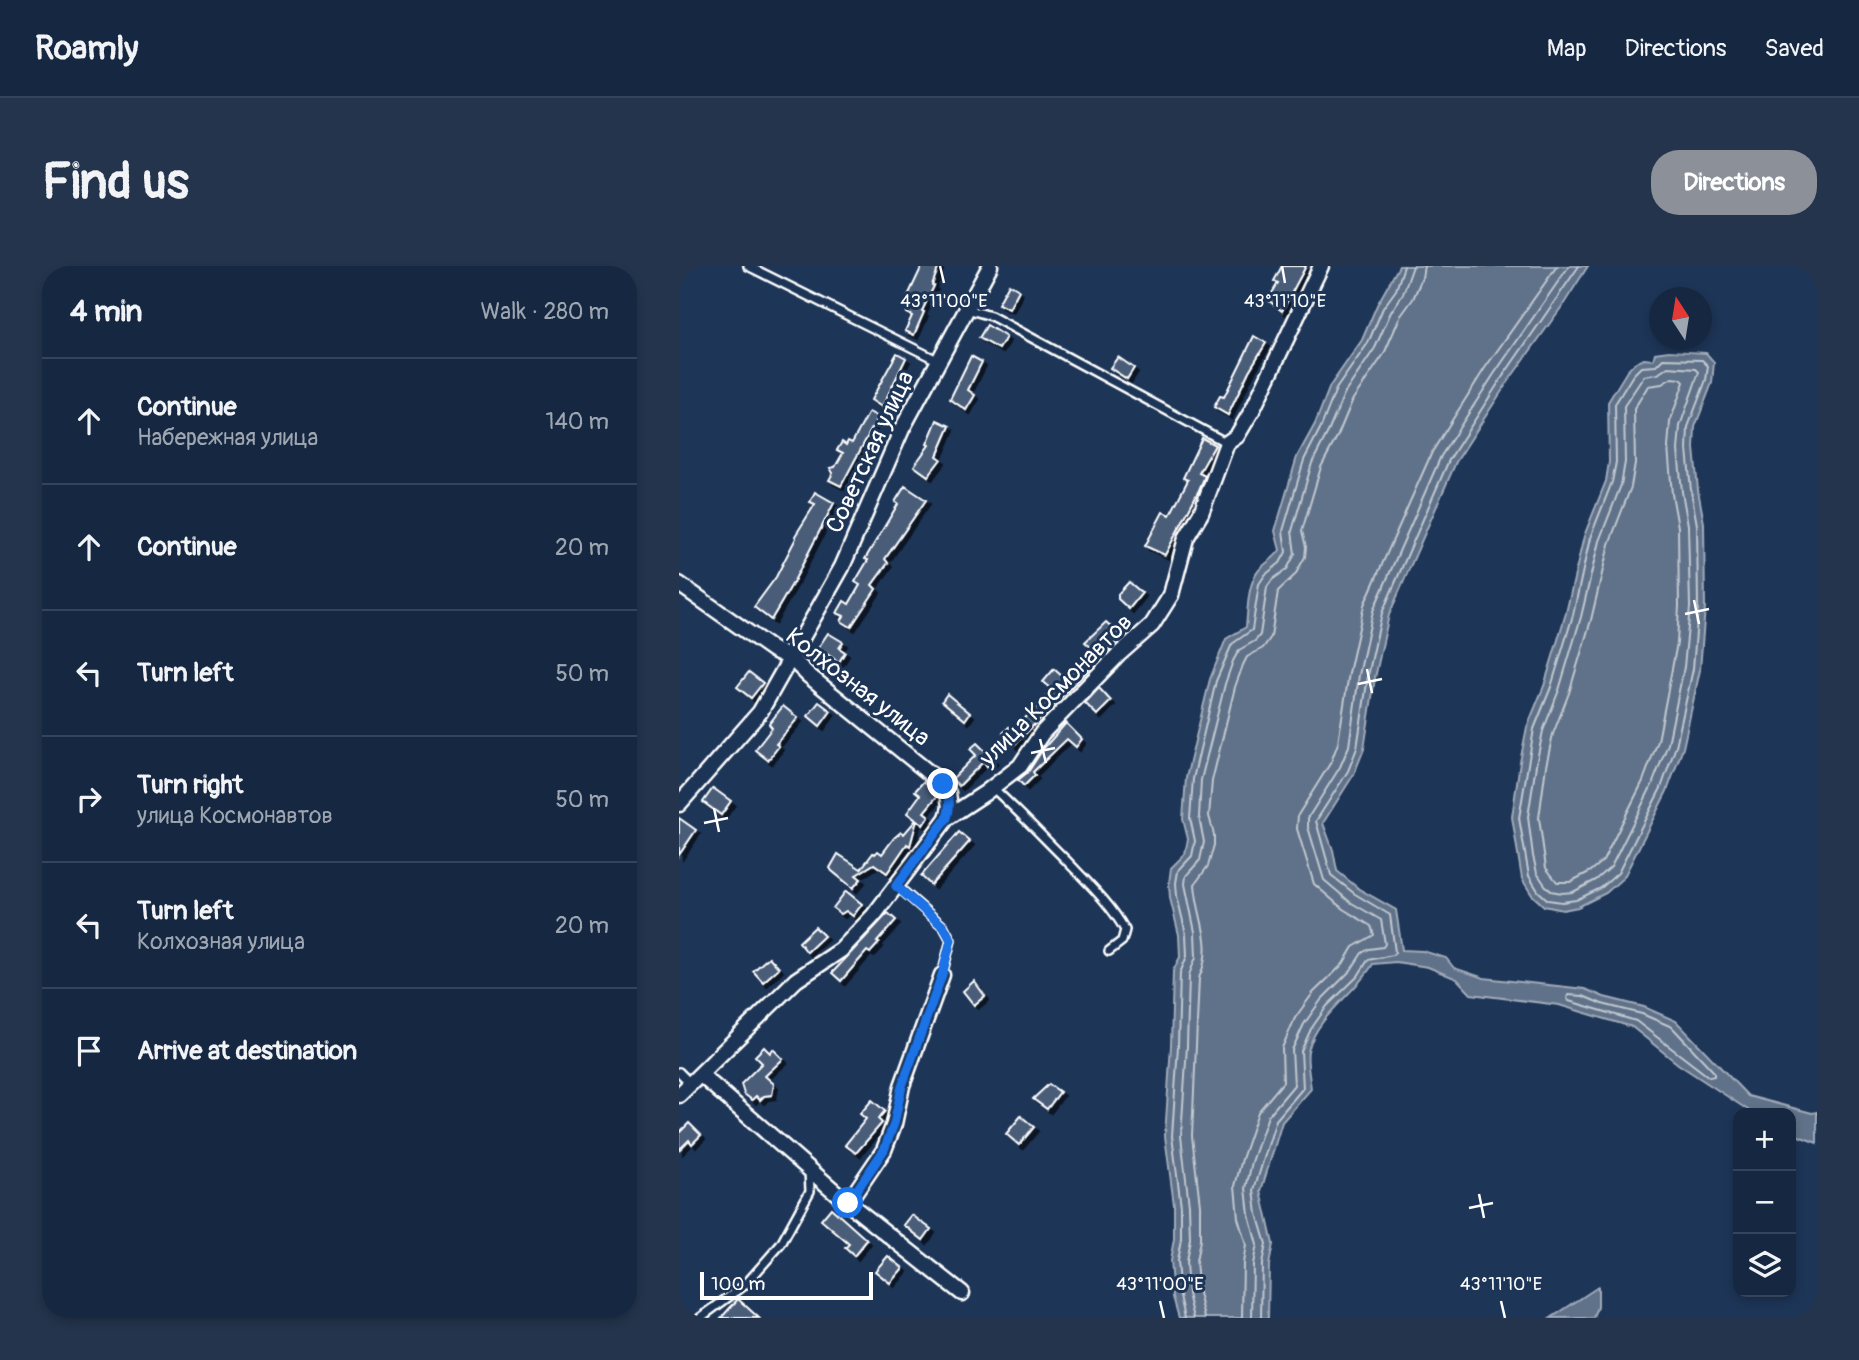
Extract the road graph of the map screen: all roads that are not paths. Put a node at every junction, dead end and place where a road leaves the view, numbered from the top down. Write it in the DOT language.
graph roads {
  1 [pos="748,266"];
  2 [pos="990,266"];
  3 [pos="1321,266"];
  4 [pos="967,309"];
  5 [pos="939,361"];
  6 [pos="1227,443"];
  7 [pos="679,584"];
  8 [pos="791,657"];
  9 [pos="992,788"];
  10 [pos="679,804"];
  11 [pos="947,818"];
  12 [pos="896,886"];
  13 [pos="1109,951"];
  14 [pos="942,975"];
  15 [pos="679,1072"];
  16 [pos="696,1079"];
  17 [pos="679,1095"];
  18 [pos="809,1169"];
  19 [pos="848,1203"];
  20 [pos="962,1293"];
  21 [pos="700,1318"];
  1 -- 5 [label="lane"];
  2 -- 4 [label="street, Советская улица"];
  3 -- 6 [label="street, улица Космонавтов"];
  4 -- 5 [label="street, Советская улица"];
  4 -- 6 [label="lane"];
  5 -- 8 [label="street, Советская улица"];
  6 -- 9 [label="street, улица Космонавтов"];
  7 -- 8 [label="street, Колхозная улица"];
  8 -- 10 [label="street, Советская улица"];
  8 -- 11 [label="street, Колхозная улица"];
  9 -- 11 [label="street, улица Космонавтов"];
  9 -- 13 [label="lane"];
  11 -- 12 [label="street, улица Космонавтов"];
  12 -- 14 [label="lane"];
  12 -- 16 [label="street, улица Космонавтов"];
  14 -- 19 [label="street"];
  15 -- 16 [label="lane"];
  16 -- 17 [label="street, улица Космонавтов"];
  16 -- 18 [label="street"];
  18 -- 19 [label="street"];
  18 -- 21 [label="lane"];
  19 -- 20 [label="street"];
}
